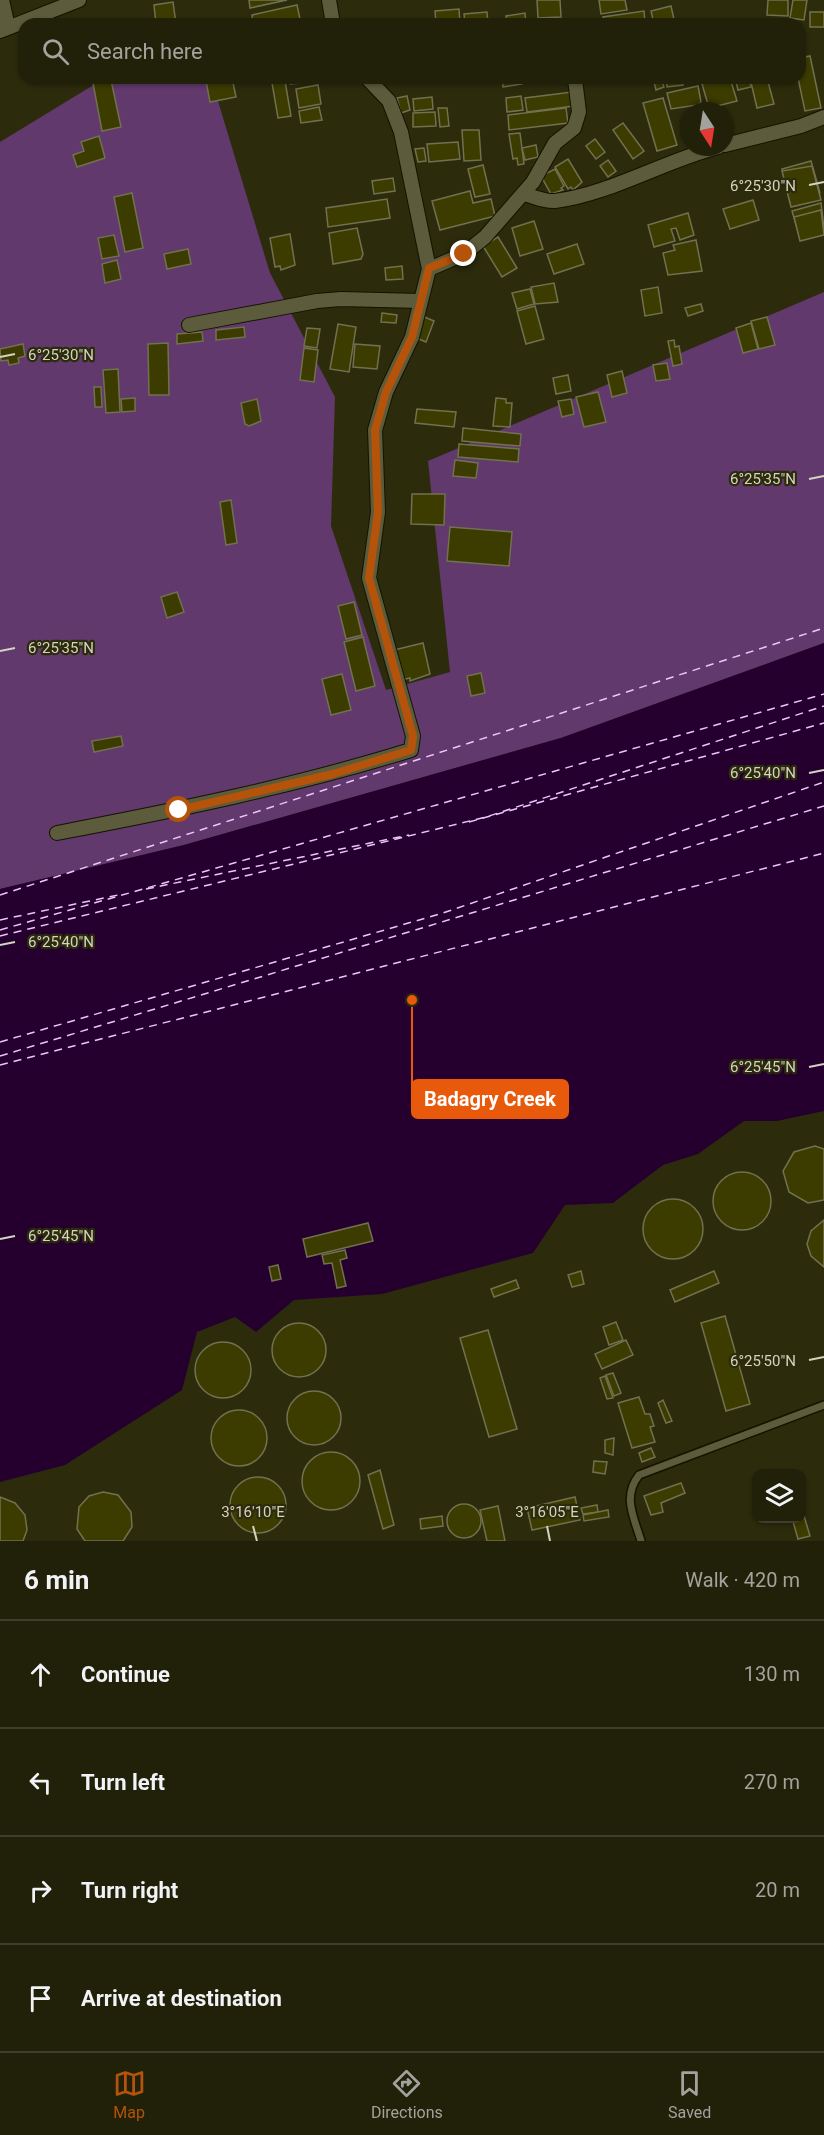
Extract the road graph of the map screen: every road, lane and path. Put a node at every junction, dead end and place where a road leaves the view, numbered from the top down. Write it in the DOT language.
graph roads {
  1 [pos="2,0"];
  2 [pos="79,0"];
  3 [pos="329,0"];
  4 [pos="32,18"];
  5 [pos="332,18"];
  6 [pos="18,24"];
  7 [pos="4,29"];
  8 [pos="373,84"];
  9 [pos="576,84"];
  10 [pos="824,117"];
  11 [pos="734,143"];
  12 [pos="690,156"];
  13 [pos="523,194"];
  14 [pos="429,268"];
  15 [pos="420,301"];
  16 [pos="189,325"];
  17 [pos="57,832"];
  18 [pos="824,1405"];
  19 [pos="641,1541"];
  1 -- 7 [label="street"];
  2 -- 4 [label="street"];
  3 -- 5 [label="street"];
  6 -- 7 [label="street"];
  8 -- 14 [label="street"];
  9 -- 13 [label="street"];
  10 -- 11 [label="street"];
  12 -- 13 [label="street"];
  13 -- 14 [label="street"];
  14 -- 15 [label="street"];
  15 -- 16 [label="street"];
  15 -- 17 [label="street"];
  18 -- 19 [label="lane"];
}
